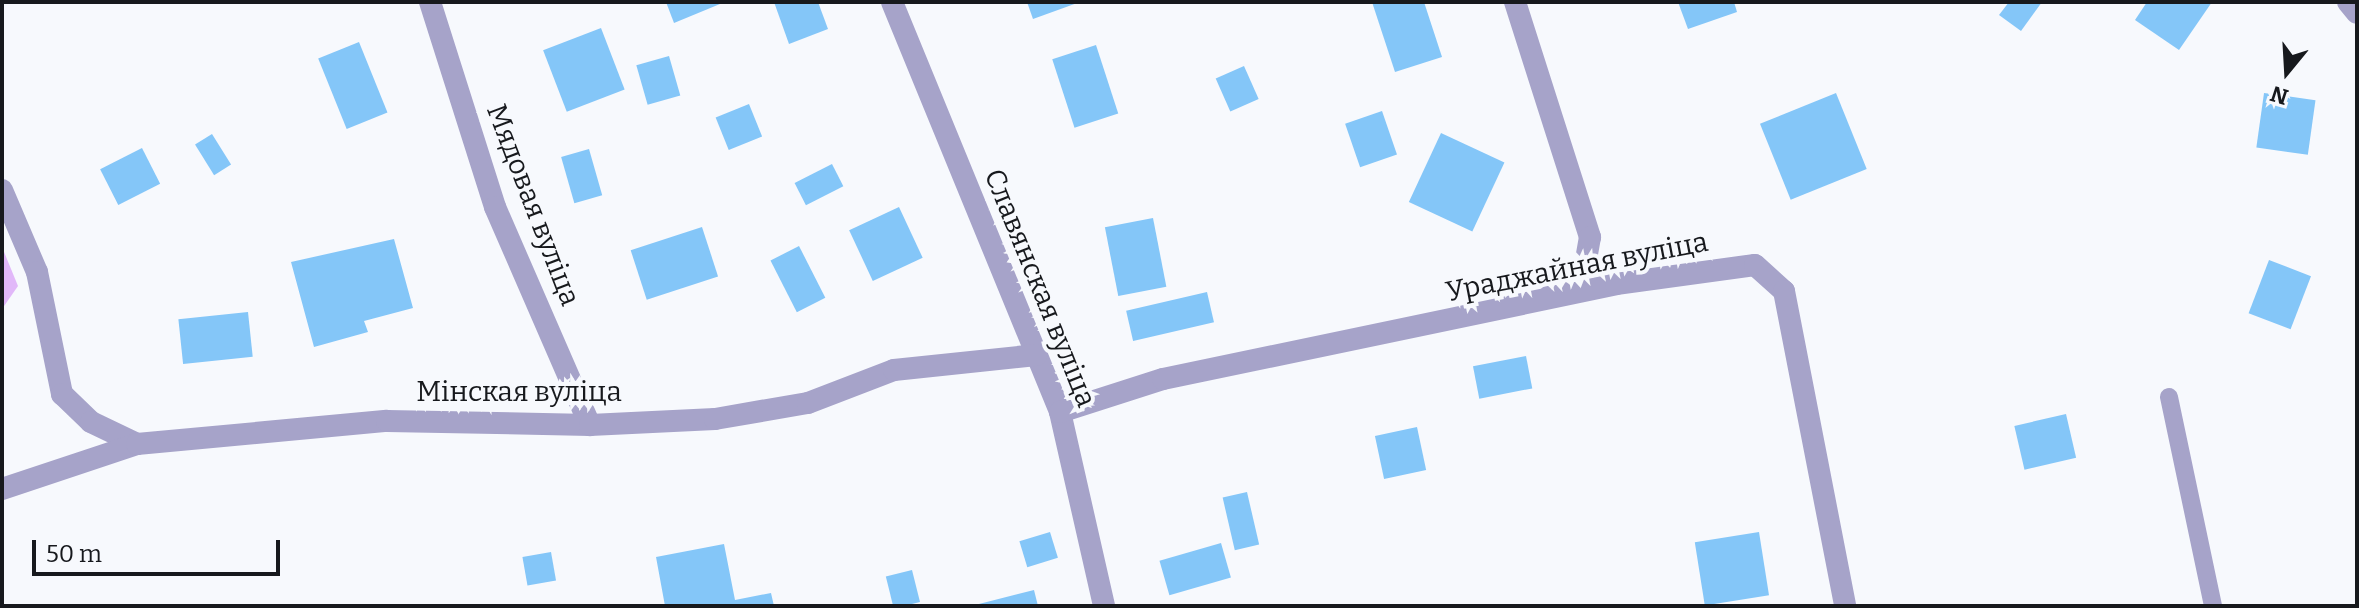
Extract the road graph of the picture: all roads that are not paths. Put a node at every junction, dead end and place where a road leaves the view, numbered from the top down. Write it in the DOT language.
graph roads {
  1 [pos="430,2"];
  2 [pos="892,2"];
  3 [pos="1515,2"];
  4 [pos="2348,2"];
  5 [pos="2357,13"];
  6 [pos="2,190"];
  7 [pos="1530,305"];
  8 [pos="1036,355"];
  9 [pos="2169,397"];
  10 [pos="1060,412"];
  11 [pos="590,425"];
  12 [pos="137,444"];
  13 [pos="2,489"];
  14 [pos="1104,606"];
  15 [pos="1845,606"];
  16 [pos="2213,606"];
  1 -- 11 [label="street, Мядовая вуліца"];
  2 -- 8 [label="street, Славянская вуліца"];
  3 -- 7 [label="street"];
  4 -- 5 [label="street"];
  6 -- 12 [label="street"];
  7 -- 10 [label="street, Ураджайная вуліца"];
  7 -- 15 [label="street, Ураджайная вуліца"];
  8 -- 10 [label="street, Славянская вуліца"];
  8 -- 11 [label="street, Мінская вуліца"];
  9 -- 16 [label="lane"];
  10 -- 14 [label="street, Славянская вуліца"];
  11 -- 12 [label="street, Мінская вуліца"];
  12 -- 13 [label="street, Мінская вуліца"];
}
